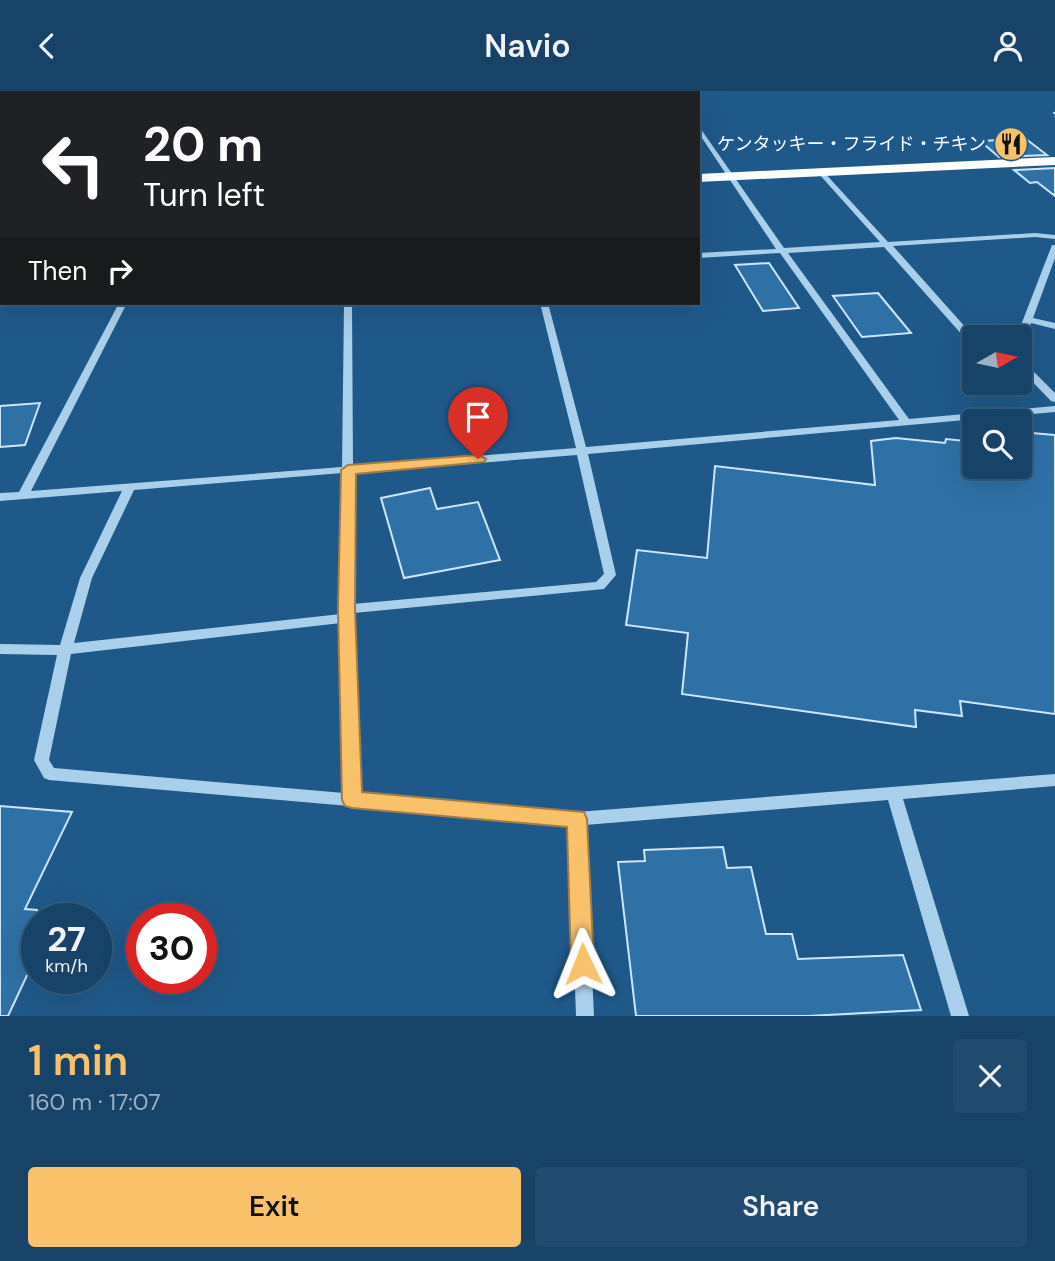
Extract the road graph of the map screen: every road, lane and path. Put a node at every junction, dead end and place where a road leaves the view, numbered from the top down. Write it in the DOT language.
graph roads {
  1 [pos="700,130"];
  2 [pos="1055,161"];
  3 [pos="822,171"];
  4 [pos="732,176"];
  5 [pos="700,178"];
  6 [pos="1055,237"];
  7 [pos="888,244"];
  8 [pos="1055,247"];
  9 [pos="782,251"];
  10 [pos="700,256"];
  11 [pos="122,305"];
  12 [pos="348,305"];
  13 [pos="545,305"];
  14 [pos="1028,320"];
  15 [pos="1026,325"];
  16 [pos="1055,326"];
  17 [pos="962,329"];
  18 [pos="1032,375"];
  19 [pos="1055,399"];
  20 [pos="1055,409"];
  21 [pos="906,422"];
  22 [pos="582,451"];
  23 [pos="348,470"];
  24 [pos="130,487"];
  25 [pos="23,495"];
  26 [pos="0,497"];
  27 [pos="347,614"];
  28 [pos="0,649"];
  29 [pos="65,651"];
  30 [pos="1055,779"];
  31 [pos="894,794"];
  32 [pos="352,800"];
  33 [pos="577,819"];
  34 [pos="585,1016"];
  35 [pos="960,1016"];
  1 -- 4 [label="street"];
  2 -- 3 [label="highway"];
  3 -- 4 [label="highway"];
  3 -- 7 [label="street"];
  4 -- 5 [label="highway"];
  4 -- 9 [label="street"];
  6 -- 7 [label="street"];
  7 -- 9 [label="street"];
  7 -- 17 [label="street"];
  8 -- 14 [label="street"];
  9 -- 10 [label="street"];
  9 -- 21 [label="street"];
  11 -- 25 [label="street"];
  12 -- 23 [label="street"];
  13 -- 22 [label="street"];
  14 -- 15 [label="street"];
  14 -- 16 [label="street"];
  18 -- 19 [label="street"];
  20 -- 21 [label="street"];
  21 -- 22 [label="street"];
  22 -- 23 [label="street"];
  22 -- 27 [label="street"];
  23 -- 24 [label="street"];
  23 -- 27 [label="street"];
  24 -- 25 [label="street"];
  24 -- 29 [label="street"];
  25 -- 26 [label="street"];
  27 -- 29 [label="street"];
  27 -- 32 [label="street"];
  28 -- 29 [label="street"];
  29 -- 32 [label="street"];
  30 -- 31 [label="street"];
  31 -- 33 [label="street"];
  31 -- 35 [label="street"];
  32 -- 33 [label="street"];
  33 -- 34 [label="street"];
}
